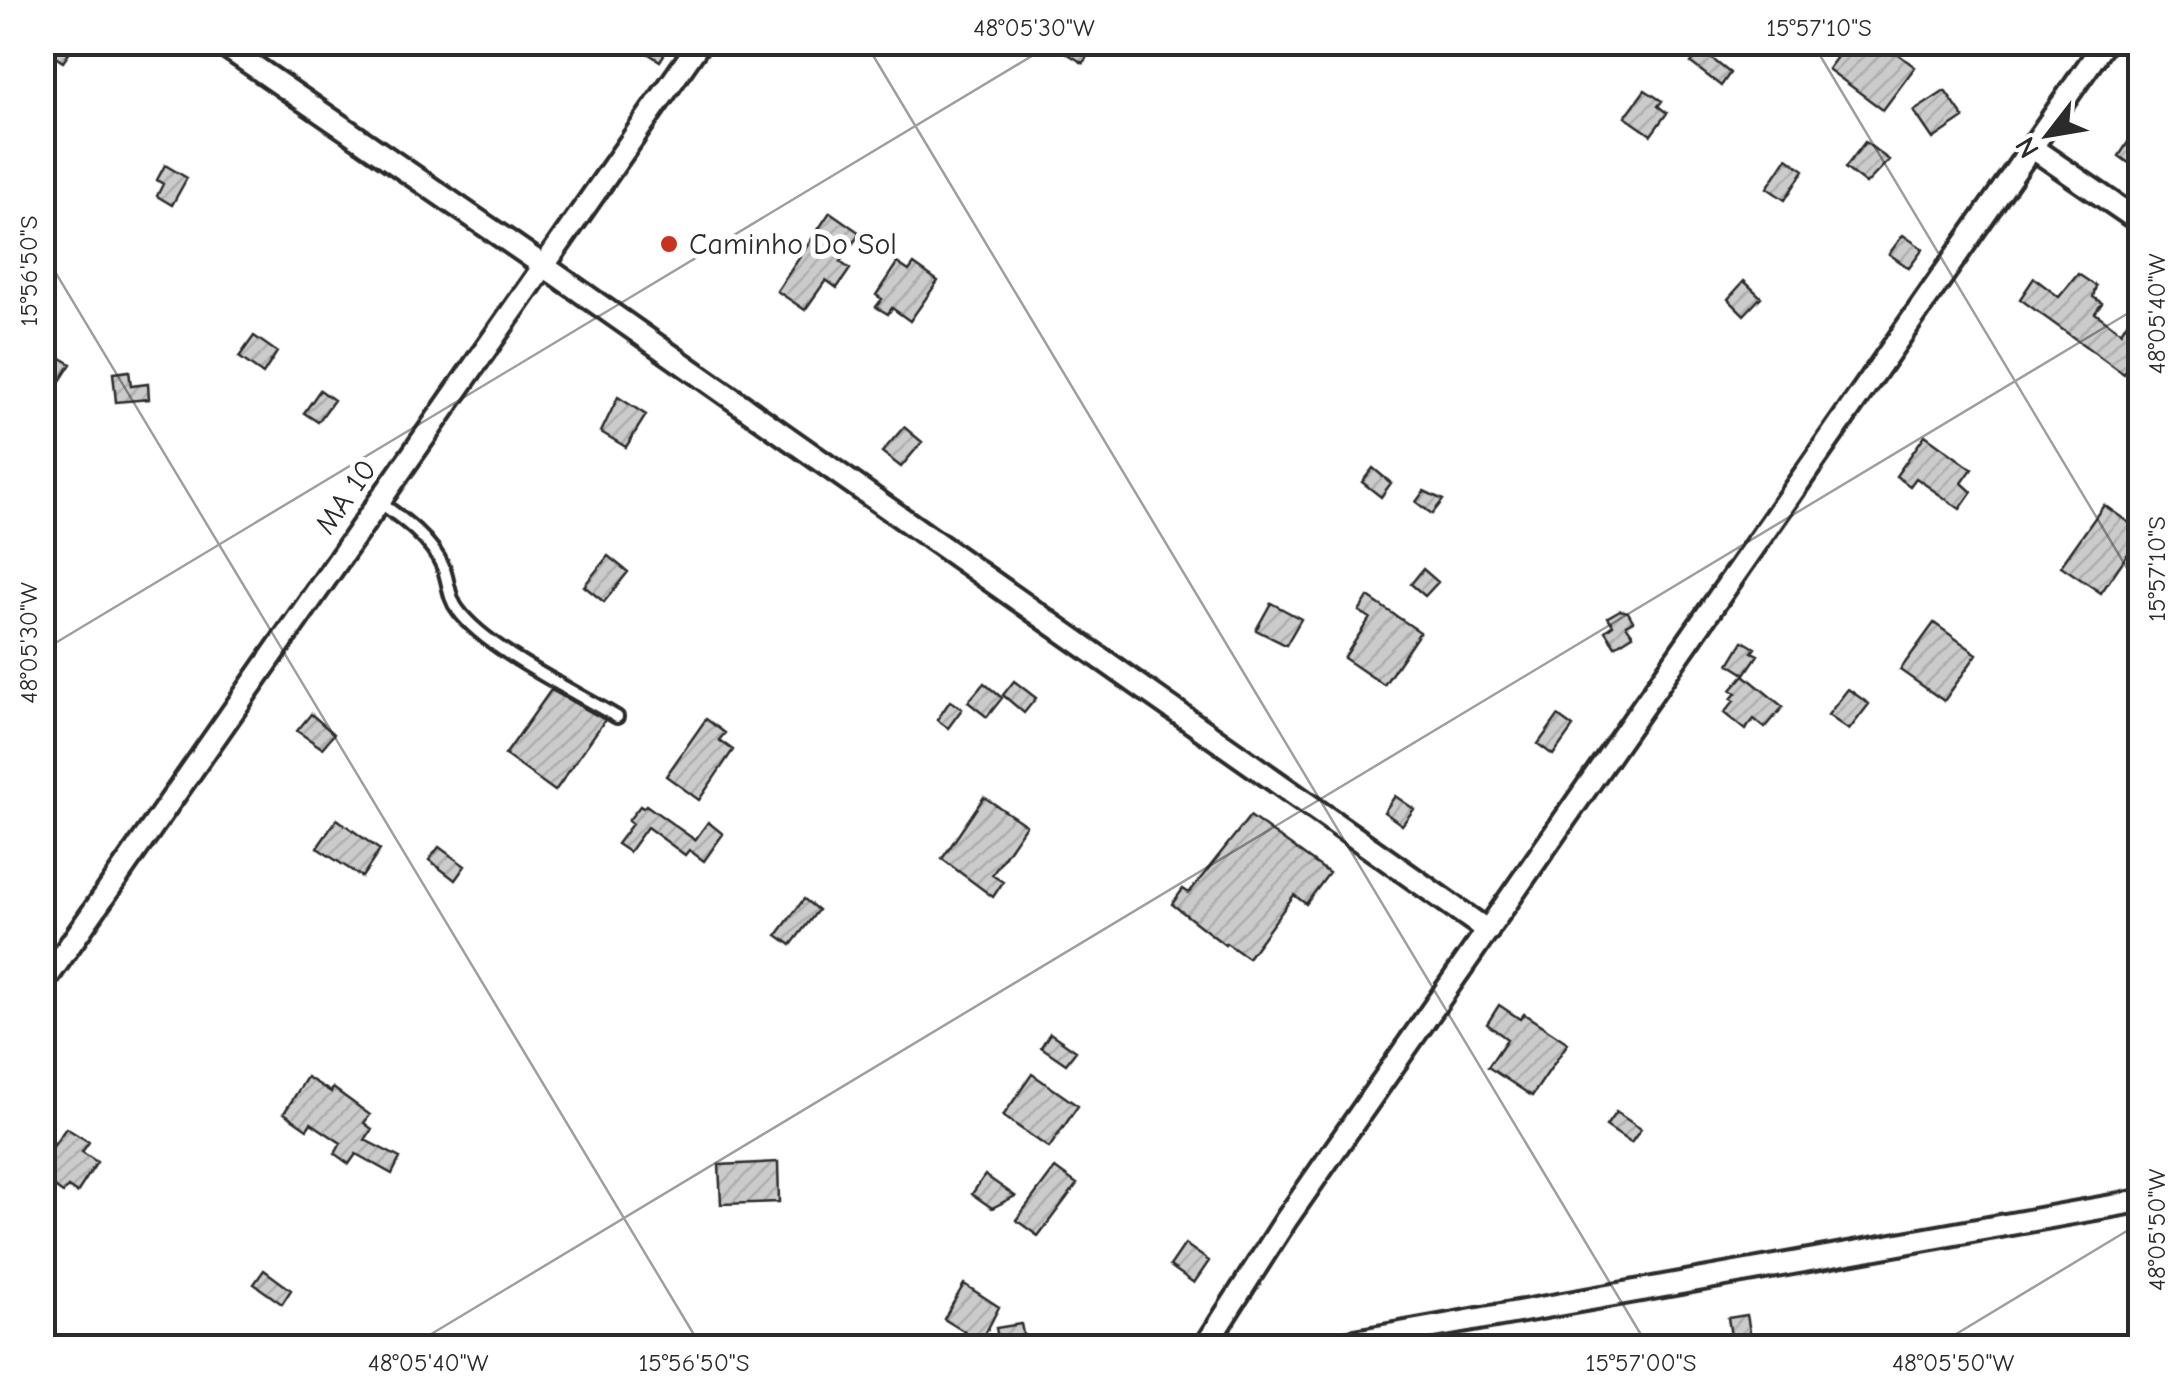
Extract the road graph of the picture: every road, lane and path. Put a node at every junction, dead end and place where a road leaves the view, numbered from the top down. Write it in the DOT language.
graph roads {
  1 [pos="220,42"];
  2 [pos="700,42"];
  3 [pos="2106,42"];
  4 [pos="2034,148"];
  5 [pos="2140,222"];
  6 [pos="544,266"];
  7 [pos="379,502"];
  8 [pos="616,716"];
  9 [pos="1488,931"];
  10 [pos="42,985"];
  11 [pos="2140,1200"];
  12 [pos="1204,1348"];
  13 [pos="1316,1348"];
  1 -- 6 [label="street"];
  2 -- 6 [label="street, MA 10"];
  3 -- 4 [label="street"];
  4 -- 5 [label="street"];
  4 -- 9 [label="street"];
  6 -- 7 [label="street, MA 10"];
  6 -- 9 [label="street"];
  7 -- 8 [label="lane"];
  7 -- 10 [label="street, MA 10"];
  9 -- 12 [label="street"];
  11 -- 13 [label="street"];
}
